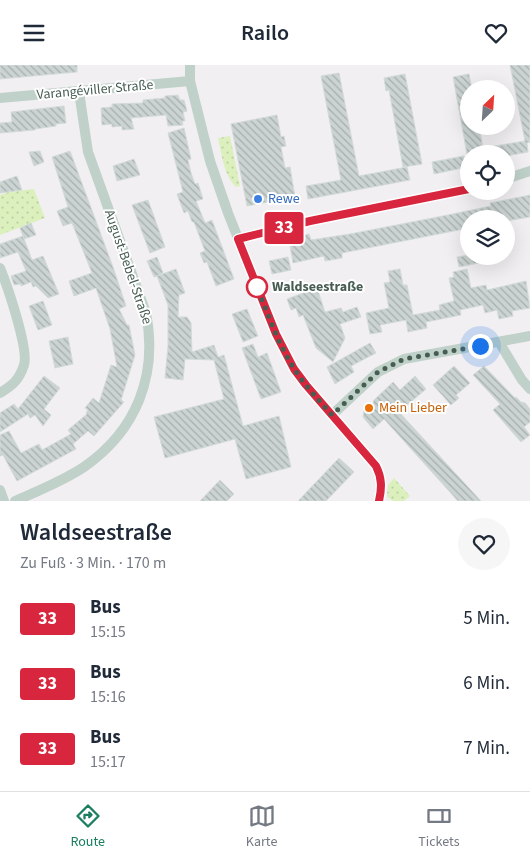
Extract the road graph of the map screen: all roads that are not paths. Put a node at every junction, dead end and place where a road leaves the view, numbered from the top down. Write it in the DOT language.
graph roads {
  1 [pos="190,65"];
  2 [pos="190,81"];
  3 [pos="79,92"];
  4 [pos="0,98"];
  5 [pos="530,171"];
  6 [pos="515,176"];
  7 [pos="460,191"];
  8 [pos="238,239"];
  9 [pos="0,268"];
  10 [pos="530,336"];
  11 [pos="500,342"];
  12 [pos="530,389"];
  13 [pos="0,393"];
  14 [pos="332,415"];
  15 [pos="0,490"];
  16 [pos="4,501"];
  17 [pos="15,501"];
  18 [pos="379,501"];
  1 -- 2 [label="street"];
  2 -- 3 [label="street, Varangéviller Straße"];
  2 -- 8 [label="street"];
  3 -- 4 [label="street, Varangéviller Straße"];
  3 -- 17 [label="street, August-Bebel-Straße"];
  5 -- 6 [label="street"];
  7 -- 8 [label="street"];
  8 -- 14 [label="street"];
  9 -- 13 [label="street"];
  10 -- 11 [label="street"];
  11 -- 12 [label="street"];
  11 -- 14 [label="street"];
  14 -- 18 [label="street"];
  15 -- 16 [label="street"];
}
